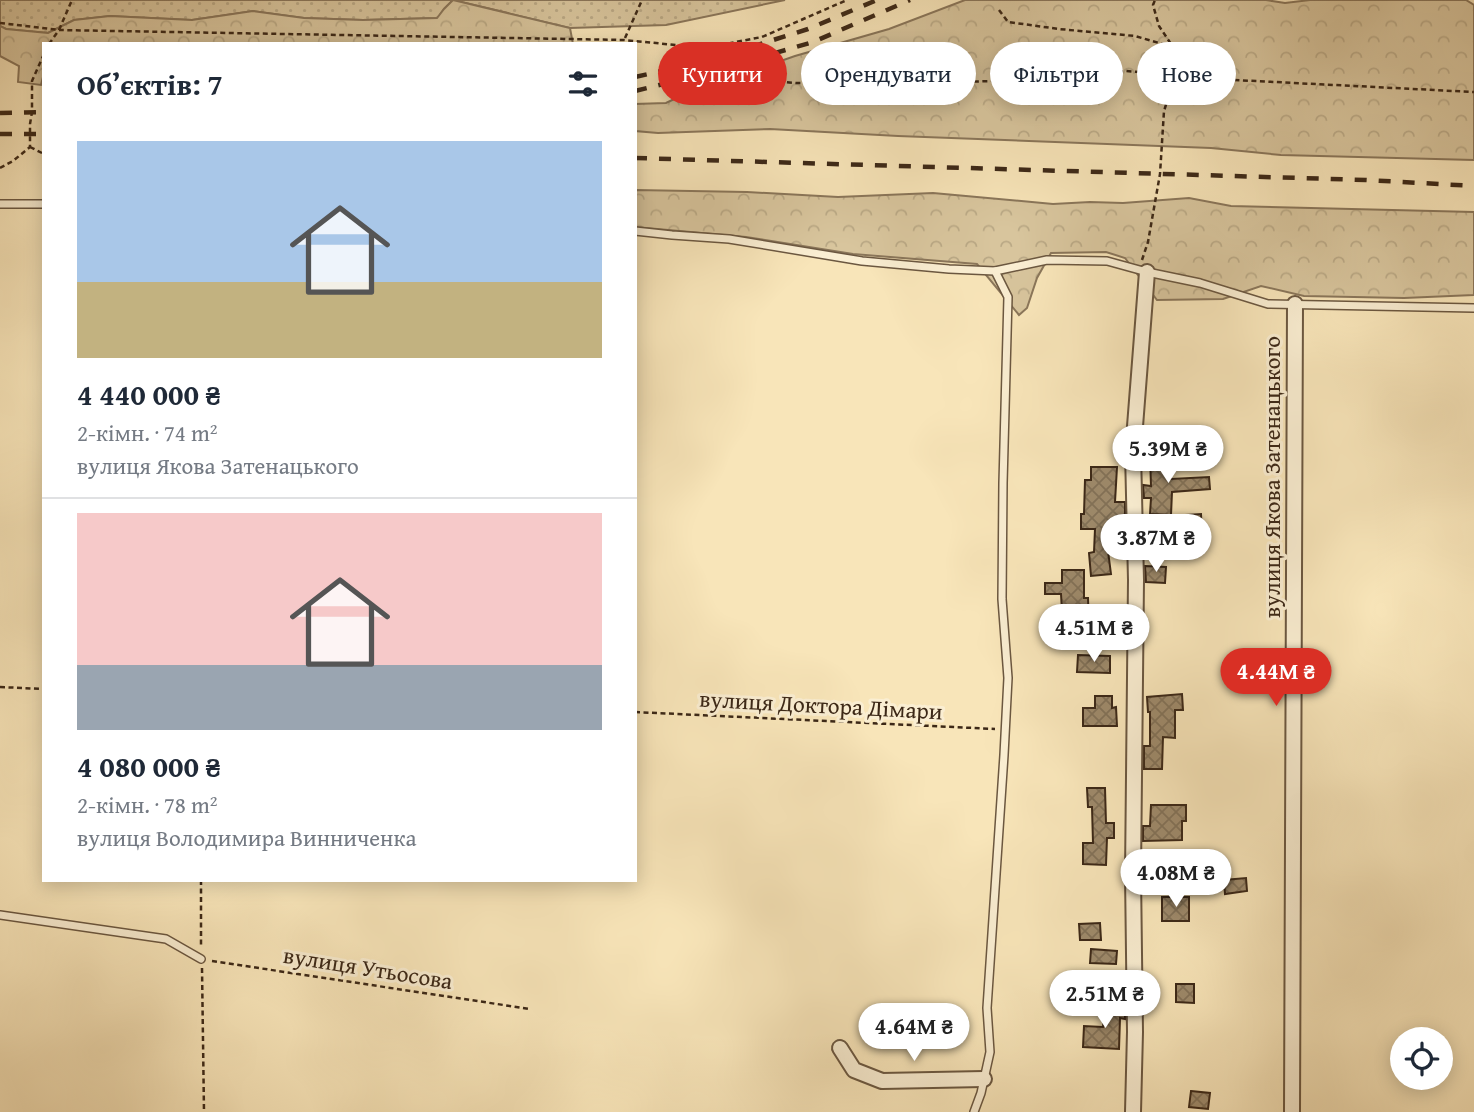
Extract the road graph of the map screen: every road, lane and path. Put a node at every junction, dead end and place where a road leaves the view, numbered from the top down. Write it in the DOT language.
graph roads {
  1 [pos="72,0"];
  2 [pos="642,0"];
  3 [pos="847,0"];
  4 [pos="1155,0"];
  5 [pos="999,10"];
  6 [pos="0,23"];
  7 [pos="59,30"];
  8 [pos="624,40"];
  9 [pos="50,42"];
  10 [pos="736,42"];
  11 [pos="1156,42"];
  12 [pos="1170,42"];
  13 [pos="658,43"];
  14 [pos="42,58"];
  15 [pos="1137,72"];
  16 [pos="1236,81"];
  17 [pos="787,82"];
  18 [pos="1474,92"];
  19 [pos="1166,105"];
  20 [pos="30,147"];
  21 [pos="42,155"];
  22 [pos="0,168"];
  23 [pos="0,204"];
  24 [pos="42,204"];
  25 [pos="637,231"];
  26 [pos="995,271"];
  27 [pos="1143,271"];
  28 [pos="1295,304"];
  29 [pos="1474,308"];
  30 [pos="0,687"];
  31 [pos="42,689"];
  32 [pos="637,712"];
  33 [pos="1005,729"];
  34 [pos="201,882"];
  35 [pos="0,915"];
  36 [pos="201,959"];
  37 [pos="530,1009"];
  38 [pos="840,1048"];
  39 [pos="984,1079"];
  40 [pos="204,1112"];
  41 [pos="974,1112"];
  42 [pos="1133,1112"];
  43 [pos="1292,1112"];
  1 -- 7 [label="path"];
  2 -- 8 [label="path"];
  3 -- 10 [label="path"];
  4 -- 12 [label="path"];
  5 -- 11 [label="path"];
  6 -- 7 [label="path"];
  7 -- 8 [label="path"];
  7 -- 9 [label="path"];
  8 -- 13 [label="path"];
  14 -- 20 [label="path"];
  15 -- 17 [label="path"];
  16 -- 18 [label="path"];
  19 -- 27 [label="path"];
  20 -- 21 [label="path"];
  20 -- 22 [label="path"];
  23 -- 24 [label="lane"];
  25 -- 26 [label="lane"];
  26 -- 27 [label="lane"];
  26 -- 33 [label="lane"];
  27 -- 28 [label="lane"];
  27 -- 42 [label="street"];
  28 -- 29 [label="lane"];
  28 -- 43 [label="street, вулиця Якова Затенацького"];
  30 -- 31 [label="path"];
  32 -- 33 [label="path, вулиця Доктора Дімари"];
  33 -- 39 [label="lane"];
  34 -- 36 [label="path"];
  35 -- 36 [label="lane"];
  36 -- 37 [label="path, вулиця Утьосова"];
  36 -- 40 [label="path"];
  38 -- 39 [label="street"];
  39 -- 41 [label="lane"];
}
